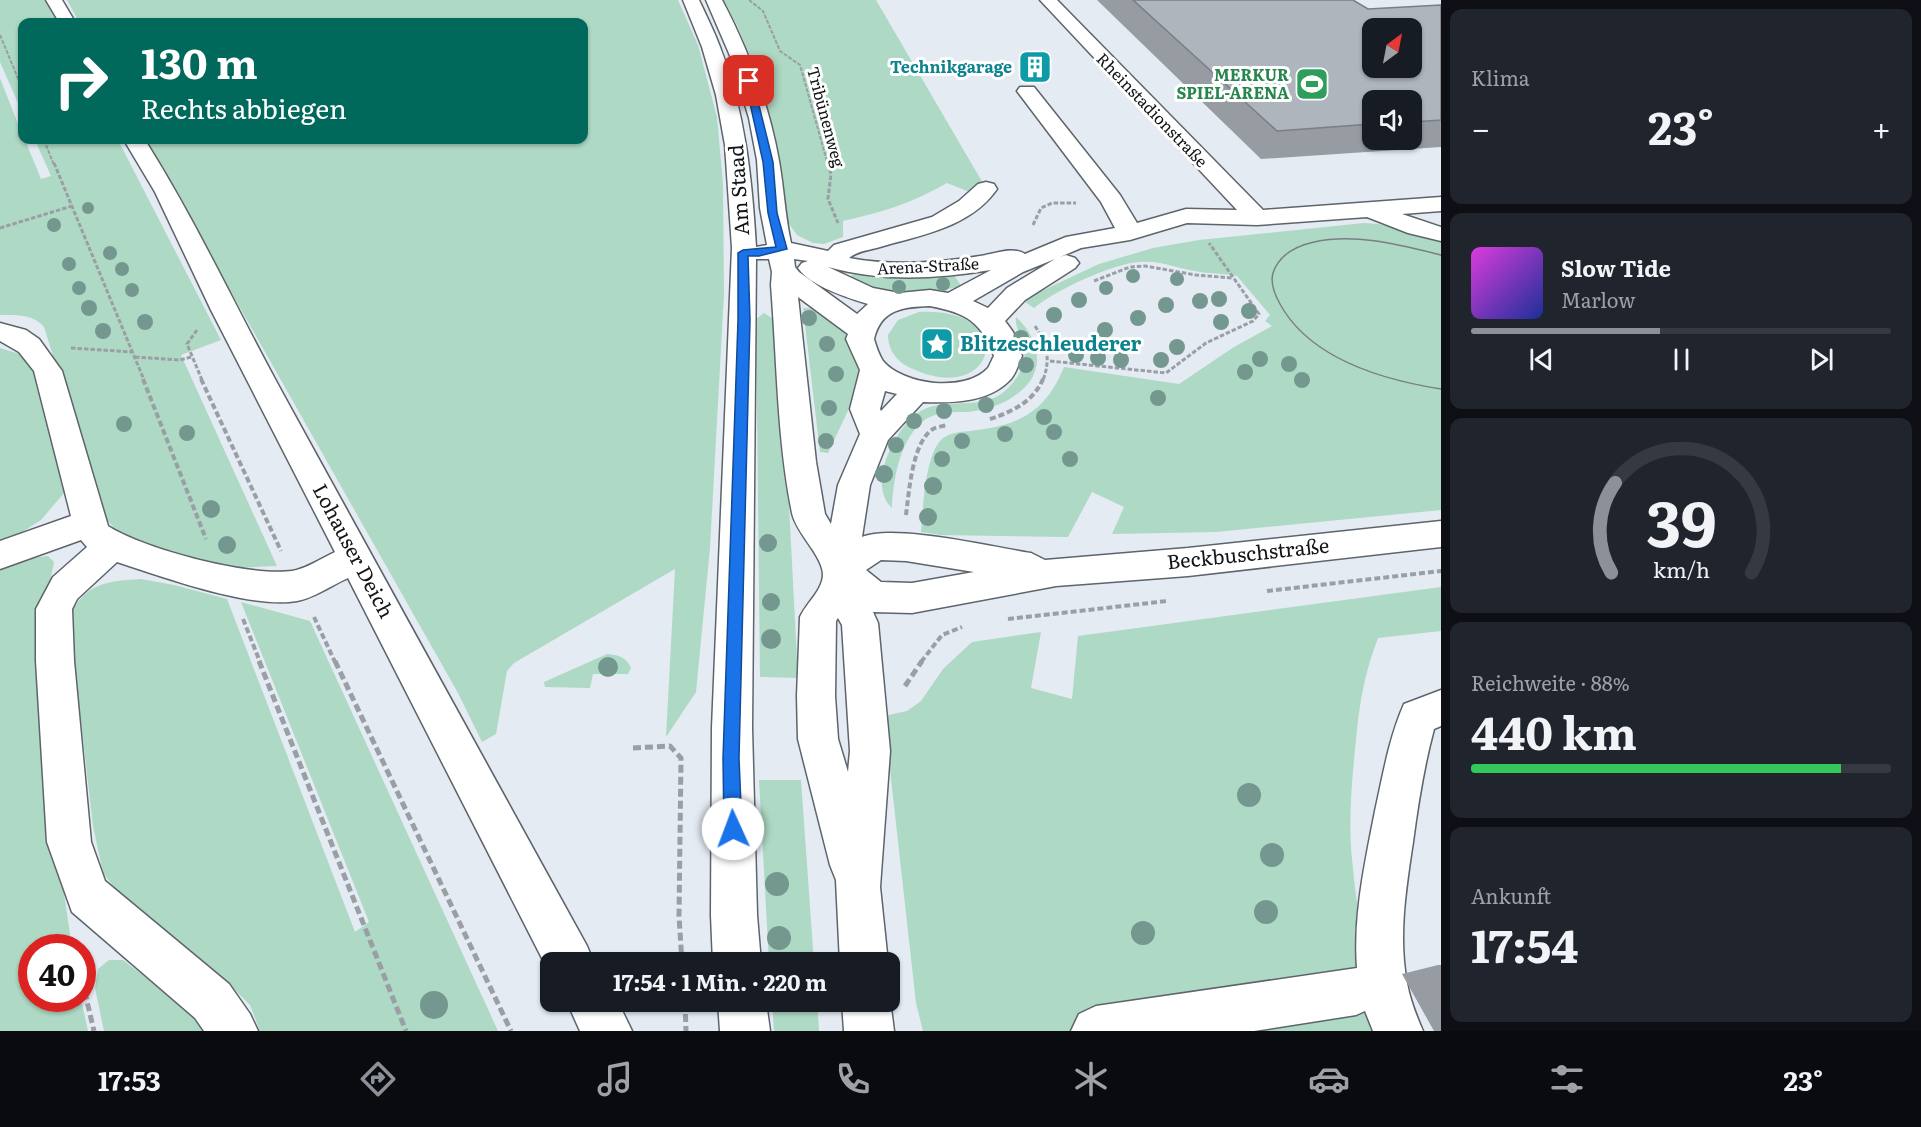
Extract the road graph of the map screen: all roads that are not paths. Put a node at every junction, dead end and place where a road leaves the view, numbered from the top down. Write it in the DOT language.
graph roads {
  1 [pos="54,0"];
  2 [pos="691,0"];
  3 [pos="714,0"];
  4 [pos="1048,0"];
  5 [pos="65,18"];
  6 [pos="1027,91"];
  7 [pos="137,144"];
  8 [pos="986,189"];
  9 [pos="1441,204"];
  10 [pos="1369,210"];
  11 [pos="1257,218"];
  12 [pos="1441,234"];
  13 [pos="1119,236"];
  14 [pos="1075,242"];
  15 [pos="743,253"];
  16 [pos="783,261"];
  17 [pos="833,261"];
  18 [pos="898,301"];
  19 [pos="952,302"];
  20 [pos="990,321"];
  21 [pos="861,331"];
  22 [pos="0,332"];
  23 [pos="874,369"];
  24 [pos="916,390"];
  25 [pos="875,435"];
  26 [pos="100,534"];
  27 [pos="1425,535"];
  28 [pos="0,555"];
  29 [pos="357,557"];
  30 [pos="1056,572"];
  31 [pos="840,579"];
  32 [pos="1441,708"];
  33 [pos="564,952"];
  34 [pos="737,952"];
  35 [pos="863,952"];
  36 [pos="1356,991"];
  37 [pos="597,1012"];
  38 [pos="742,1012"];
  39 [pos="868,1012"];
  40 [pos="233,1031"];
  41 [pos="607,1031"];
  42 [pos="745,1031"];
  43 [pos="869,1031"];
  44 [pos="1096,1031"];
  45 [pos="1398,1031"];
  1 -- 5 [label="street"];
  2 -- 15 [label="street, Am Staad"];
  3 -- 16 [label="street, Am Staad"];
  4 -- 11 [label="street, Rheinstadionstraße"];
  6 -- 13 [label="street"];
  7 -- 29 [label="street, Lohauser Deich"];
  8 -- 17 [label="street"];
  9 -- 10 [label="street, Arena-Straße"];
  10 -- 11 [label="street, Arena-Straße"];
  10 -- 12 [label="street"];
  11 -- 13 [label="street, Arena-Straße"];
  11 -- 13 [label="street, Arena-Straße"];
  13 -- 14 [label="street, Arena-Straße"];
  13 -- 20 [label="street, Arena-Straße"];
  14 -- 17 [label="street, Arena-Straße"];
  14 -- 19 [label="street, Arena-Straße"];
  15 -- 16 [label="street, Arena-Straße"];
  15 -- 34 [label="street, Am Staad"];
  16 -- 17 [label="street, Arena-Straße"];
  16 -- 18 [label="street"];
  16 -- 21 [label="street"];
  16 -- 31 [label="street, Am Staad"];
  18 -- 19 [label="street"];
  18 -- 21 [label="street"];
  19 -- 20 [label="street"];
  20 -- 24 [label="street"];
  21 -- 23 [label="street"];
  22 -- 26 [label="street"];
  23 -- 24 [label="street"];
  23 -- 25 [label="street"];
  24 -- 25 [label="street"];
  25 -- 31 [label="street"];
  26 -- 28 [label="street"];
  26 -- 29 [label="street"];
  26 -- 40 [label="street"];
  27 -- 30 [label="street, Beckbuschstraße"];
  29 -- 33 [label="street, Lohauser Deich"];
  30 -- 31 [label="street, Beckbuschstraße"];
  30 -- 31 [label="street, Beckbuschstraße"];
  31 -- 35 [label="street"];
  32 -- 45 [label="street"];
  36 -- 44 [label="street"];
  37 -- 41 [label="street"];
  38 -- 42 [label="street"];
  39 -- 43 [label="street"];
}
